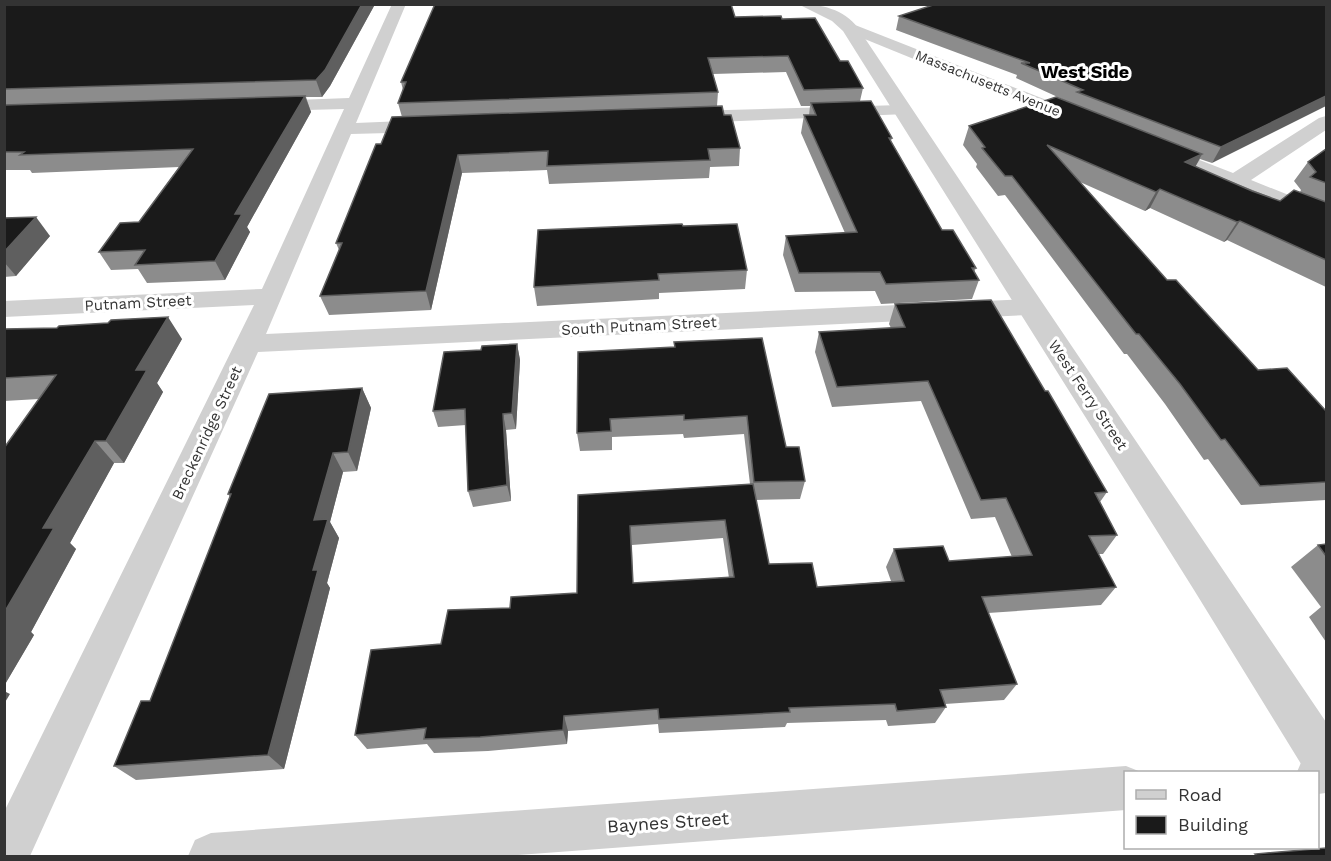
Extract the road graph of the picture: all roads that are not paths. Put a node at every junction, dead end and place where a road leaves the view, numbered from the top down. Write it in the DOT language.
graph roads {
  1 [pos="399,4"];
  2 [pos="806,4"];
  3 [pos="847,16"];
  4 [pos="252,106"];
  5 [pos="901,110"];
  6 [pos="350,116"];
  7 [pos="674,118"];
  8 [pos="1326,122"];
  9 [pos="450,125"];
  10 [pos="1094,125"];
  11 [pos="1138,143"];
  12 [pos="1236,181"];
  13 [pos="1326,218"];
  14 [pos="272,296"];
  15 [pos="1028,307"];
  16 [pos="4,309"];
  17 [pos="249,344"];
  18 [pos="1326,762"];
  19 [pos="1124,788"];
  20 [pos="7,856"];
  21 [pos="211,856"];
  1 -- 6 [label="street, Breckenridge Street"];
  2 -- 3 [label="street, West Ferry Street"];
  3 -- 5 [label="street, West Ferry Street"];
  3 -- 10 [label="street, Massachusetts Avenue"];
  4 -- 6 [label="street"];
  5 -- 7 [label="street"];
  5 -- 15 [label="street, West Ferry Street"];
  6 -- 9 [label="street"];
  6 -- 14 [label="street, Breckenridge Street"];
  8 -- 12 [label="street"];
  11 -- 12 [label="street"];
  12 -- 13 [label="street"];
  14 -- 16 [label="street, Putnam Street"];
  14 -- 17 [label="street, Breckenridge Street"];
  15 -- 17 [label="street, South Putnam Street"];
  15 -- 18 [label="street, West Ferry Street"];
  17 -- 20 [label="street, Breckenridge Street"];
  19 -- 21 [label="street, Baynes Street"];
}
